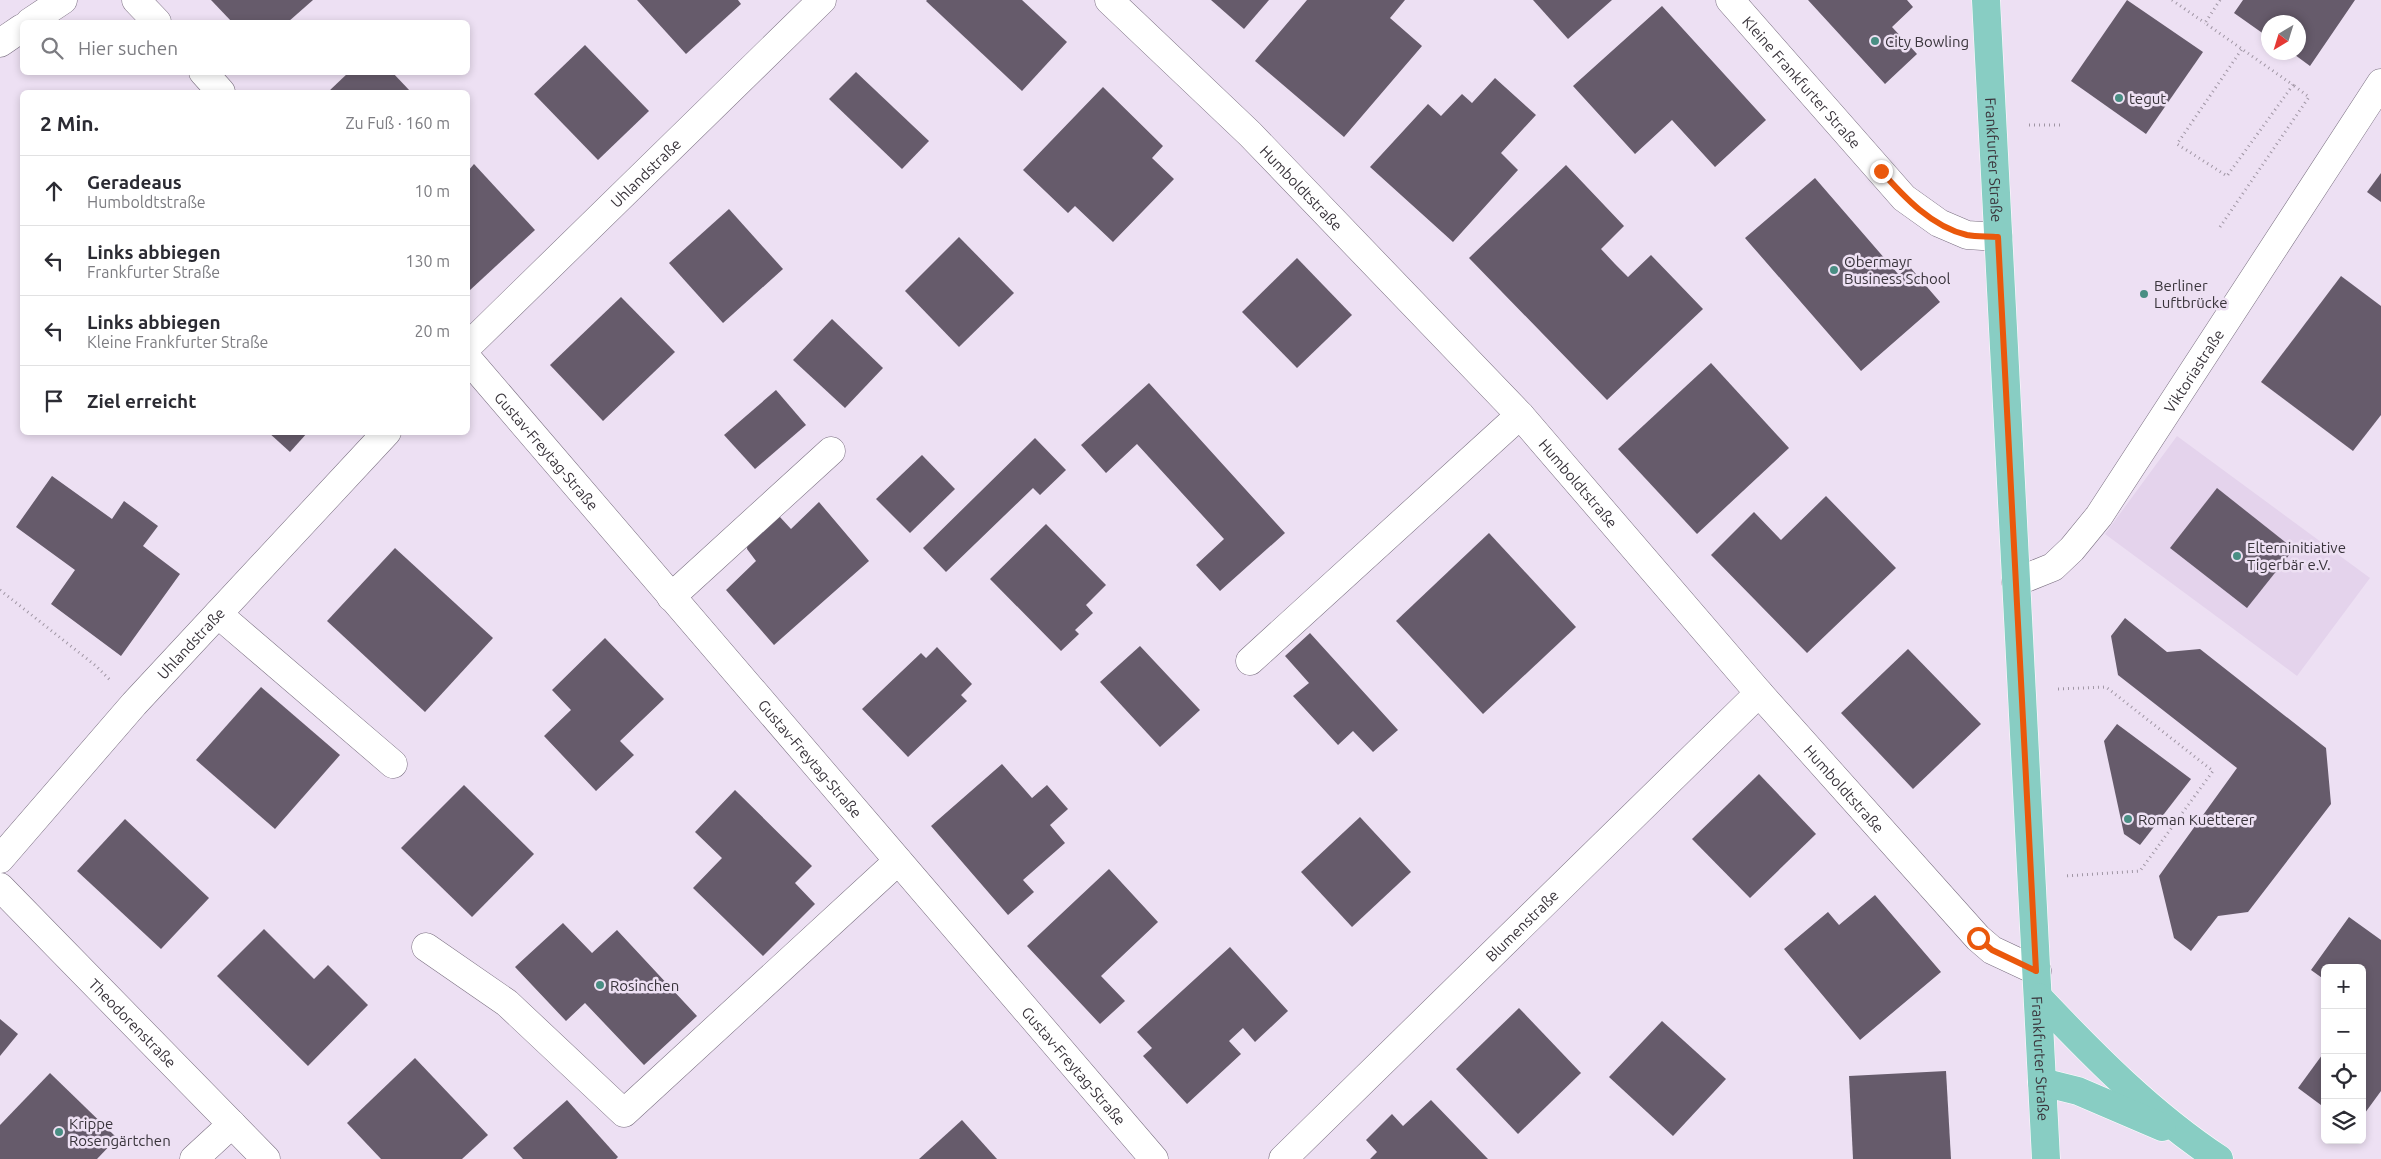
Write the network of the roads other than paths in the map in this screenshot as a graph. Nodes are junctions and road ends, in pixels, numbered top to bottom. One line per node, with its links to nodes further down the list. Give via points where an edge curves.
1 (63, 0): 7 (street)
2 (136, 0): 8 (street)
3 (822, 0): 15 (street, Uhlandstraße)
4 (1110, 0): 17 (street, Humboldtstraße, via 1250,134)
5 (1730, 0): 14 (street, Kleine Frankfurter Straße, via 1904,198 1939,223 1967,235)
6 (1986, 0): 14 (main road, Frankfurter Straße)
7 (33, 20)
8 (155, 20)
9 (20, 29): 10 (street)
10 (0, 43)
11 (206, 75): 13 (street)
12 (2381, 83): 20 (street, Viktoriastraße, via 2099,516 2053,568)
13 (220, 90)
14 (1998, 237): 20 (main road, Frankfurter Straße)
15 (470, 344)
16 (470, 361): 21 (street, Gustav-Freytag-Straße)
17 (1520, 415): 23 (street); 24 (street, Humboldtstraße)
18 (384, 435): 22 (street, Uhlandstraße)
19 (831, 452): 21 (street)
20 (2016, 582): 30 (main road, Frankfurter Straße)
21 (671, 597): 27 (street, Gustav-Freytag-Straße)
22 (218, 614): 25 (street); 26 (street, Uhlandstraße, via 134,704)
23 (1250, 661)
24 (1759, 693): 30 (street, Humboldtstraße, via 1978,938); 37 (street, Blumenstraße)
25 (392, 764)
26 (0, 859)
27 (898, 861): 29 (street, via 624,1113 507,1003); 36 (street, Gustav-Freytag-Straße)
28 (0, 888): 32 (street, Theodorenstraße)
29 (426, 947)
30 (2037, 984): 31 (main road, Frankfurter Straße); 33 (main road, via 2088,1051)
31 (2042, 1082): 33 (main road, via 2078,1091); 38 (main road, Frankfurter Straße)
32 (232, 1124): 34 (street); 35 (street, Theodorenstraße)
33 (2185, 1136): 39 (main road)
34 (194, 1159)
35 (266, 1159)
36 (1154, 1159)
37 (1283, 1159)
38 (2046, 1159)
39 (2219, 1159)

